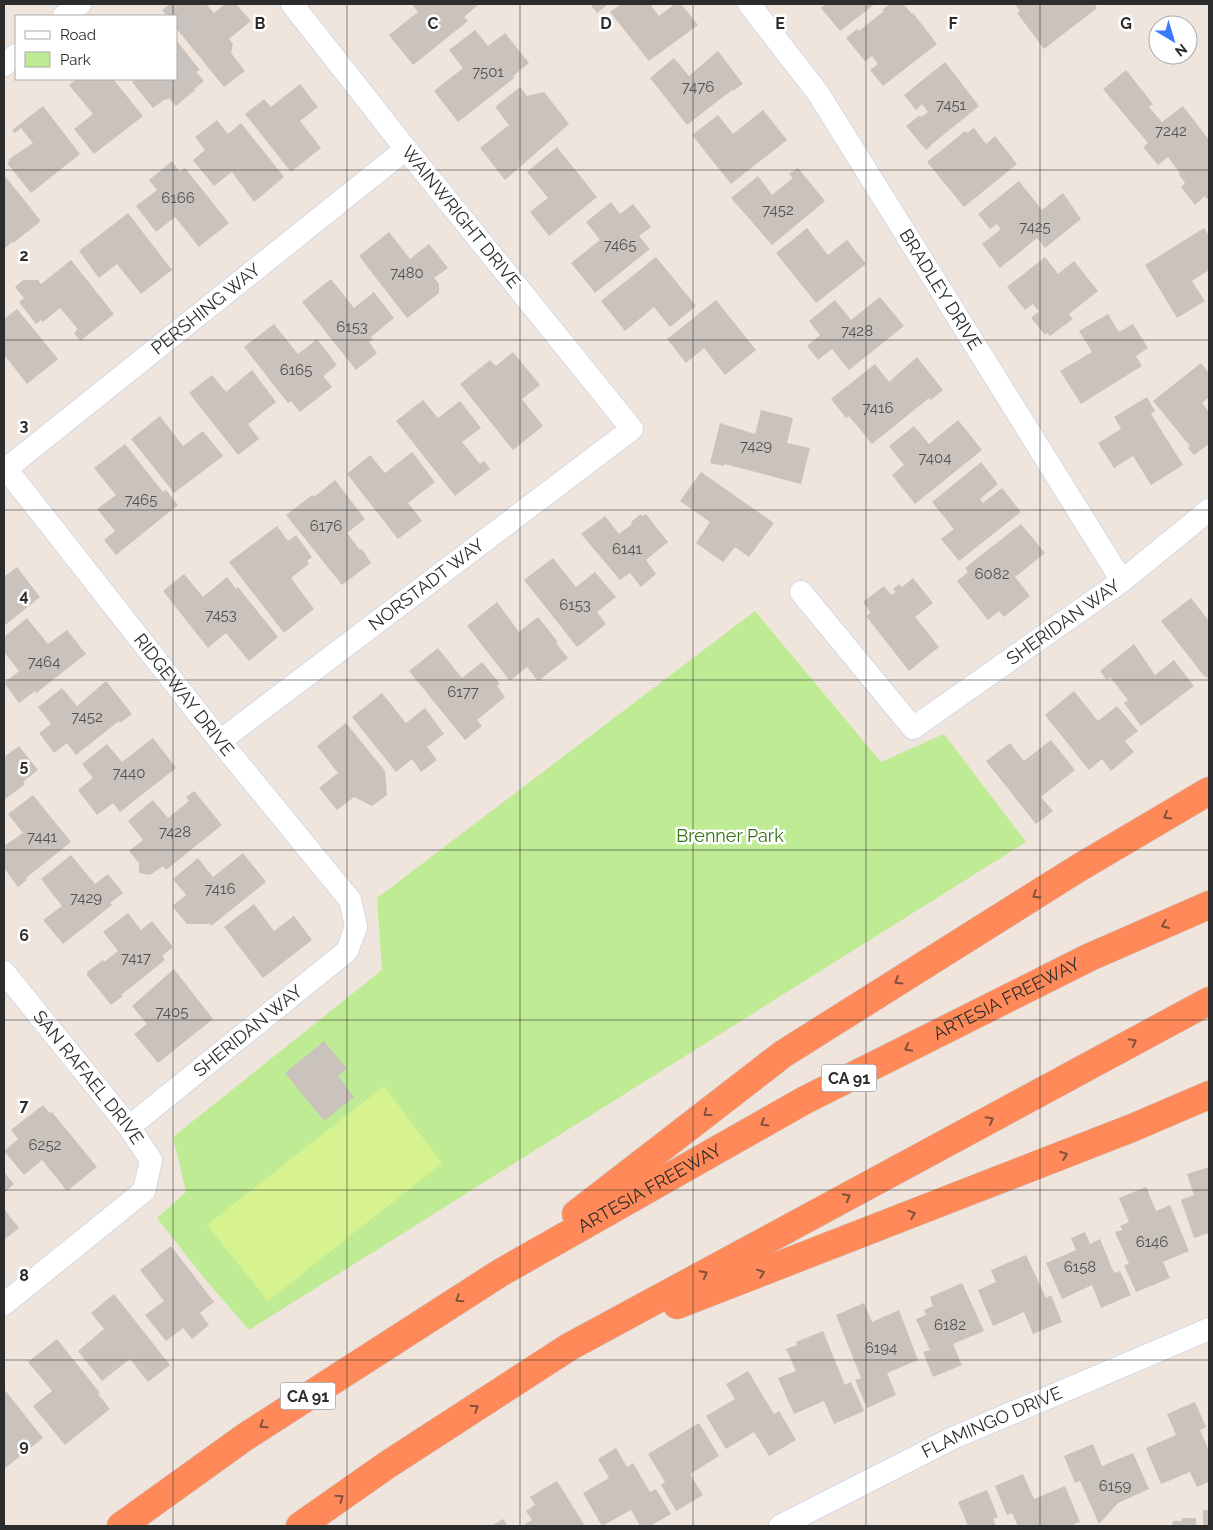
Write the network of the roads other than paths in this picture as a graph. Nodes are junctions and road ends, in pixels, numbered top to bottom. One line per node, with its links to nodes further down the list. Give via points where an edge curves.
1 (80, 4): 4 (street)
2 (292, 4): 7 (street, WAINWRIGHT DRIVE)
3 (749, 4): 11 (street, BRADLEY DRIVE, via 818,93)
4 (65, 15)
5 (15, 56): 6 (street)
6 (4, 65)
7 (406, 149): 8 (street, WAINWRIGHT DRIVE); 9 (street, PERSHING WAY)
8 (632, 429): 13 (street, NORSTADT WAY)
9 (5, 468): 13 (street, RIDGEWAY DRIVE)
10 (1209, 510): 11 (street, SHERIDAN WAY)
11 (1122, 581): 12 (street, SHERIDAN WAY, via 913,728)
12 (801, 592)
13 (220, 741): 16 (street, RIDGEWAY DRIVE, via 350,900)
14 (1209, 791): 21 (highway, one-way to 21, via 1077,869 783,1054)
15 (1209, 905): 21 (highway, ARTESIA FREEWAY / CA 91, one-way to 21, via 1090,957 805,1100)
16 (356, 927): 20 (street, SHERIDAN WAY, via 347,951)
17 (4, 972): 20 (street, SAN RAFAEL DRIVE)
18 (1209, 1001): 24 (highway, one-way to 18)
19 (1209, 1095): 24 (highway, one-way to 19)
20 (129, 1127): 22 (street, SAN RAFAEL DRIVE, via 151,1160 144,1191)
21 (500, 1273): 25 (highway, ARTESIA FREEWAY / CA 91, one-way to 25, via 245,1436)
22 (4, 1304)
23 (1209, 1328): 27 (street, FLAMINGO DRIVE, via 953,1438)
24 (569, 1347): 26 (highway, one-way to 24, via 387,1465)
25 (120, 1526)
26 (300, 1526)
27 (780, 1526)

